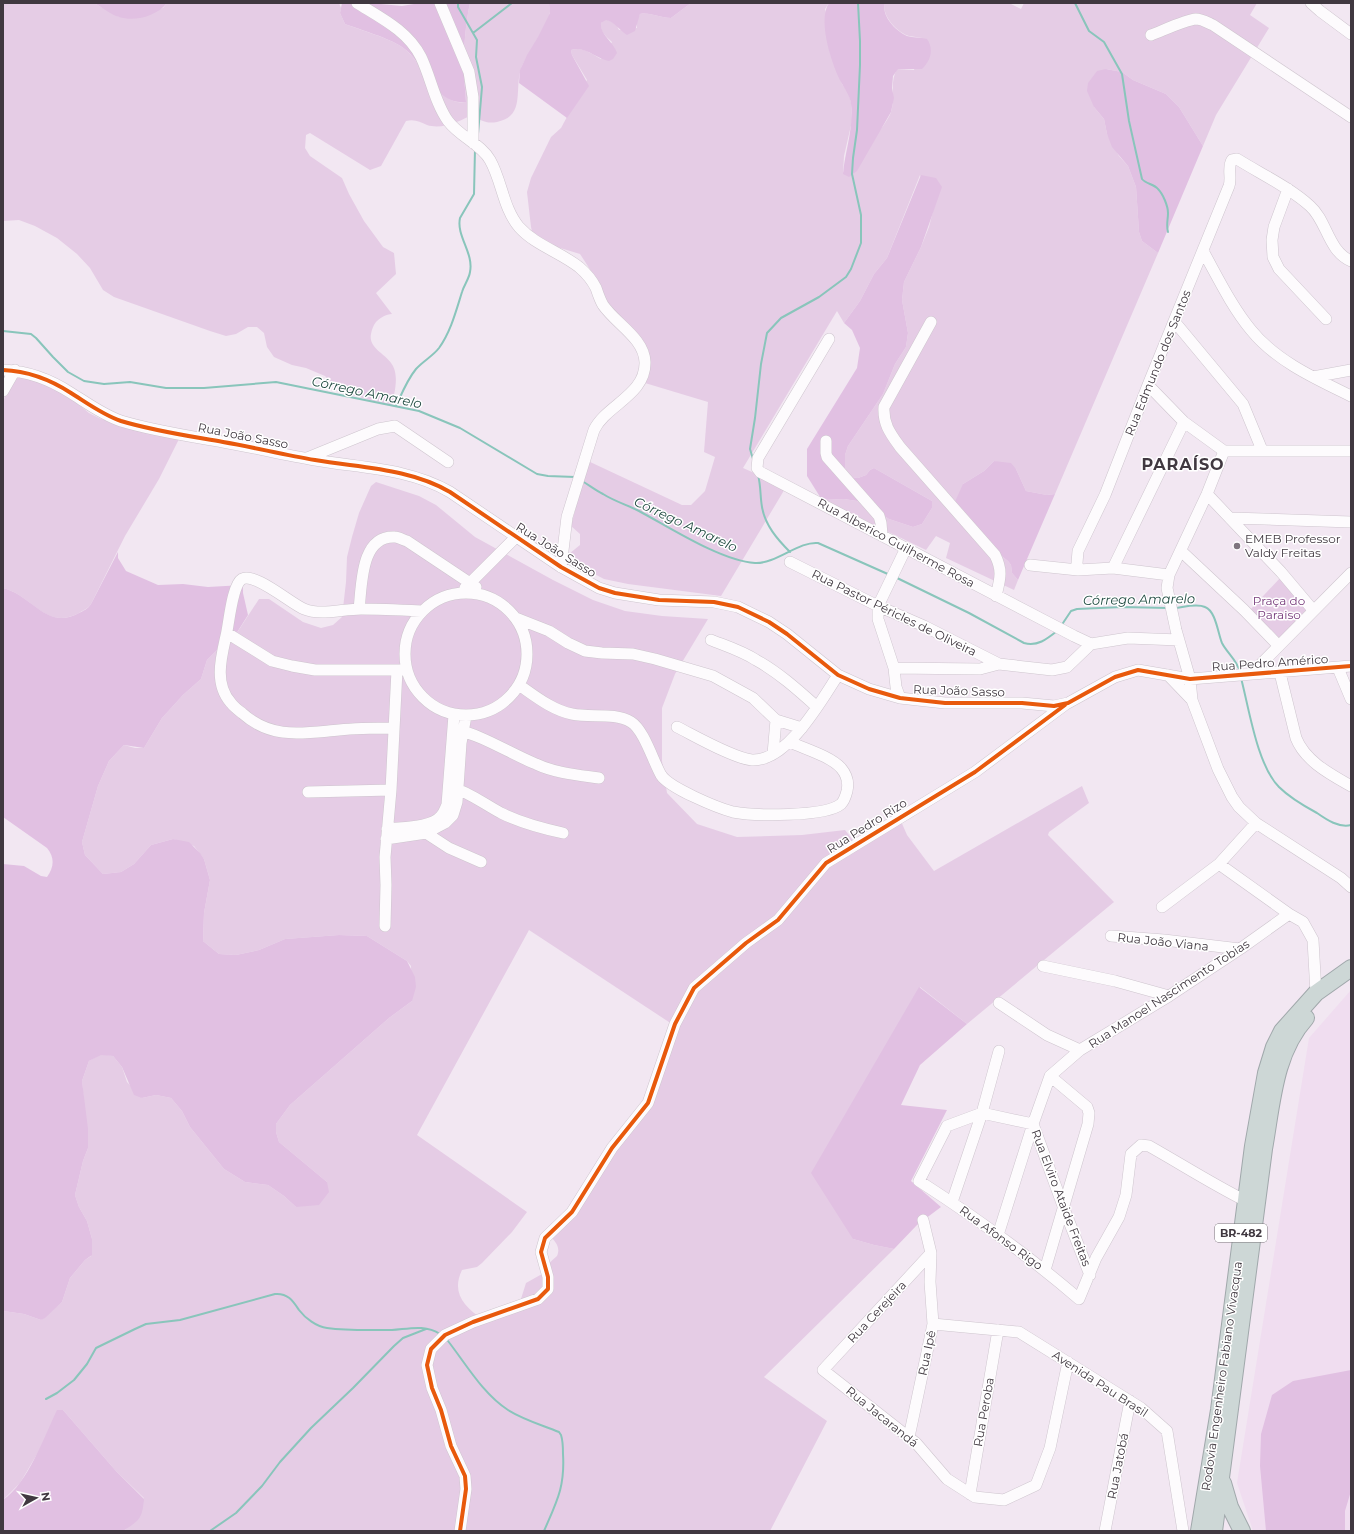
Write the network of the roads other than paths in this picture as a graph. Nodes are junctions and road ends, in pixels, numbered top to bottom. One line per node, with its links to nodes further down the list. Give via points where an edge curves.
1 (357, 3): 7 (street, via 405,35 414,45 448,121)
2 (440, 3): 7 (street, via 471,83)
3 (1311, 3): 4 (street)
4 (1351, 34)
5 (1151, 35): 6 (street, via 1195,19 1213,25)
6 (1351, 117)
7 (473, 143): 38 (street, via 488,156 495,169 507,207 520,227 544,246 578,266 588,276 602,303 644,354 645,363 639,384 629,396 598,422 567,517)
8 (1288, 190): 9 (street, Rua Edmundo dos Santos, via 1237,160 1232,160 1229,186); 10 (street, via 1314,210 1336,250); 11 (street, via 1274,227 1273,257 1279,269)
9 (1203, 251): 12 (street, Rua Edmundo dos Santos); 18 (street, via 1233,304 1252,331 1271,350)
10 (1351, 261)
11 (1326, 319)
12 (1174, 321): 19 (street, Rua Edmundo dos Santos); 24 (street, via 1243,404)
13 (930, 322): 44 (street, via 884,406 883,416 900,447 995,555 1000,565 1001,576)
14 (829, 339): 32 (street, Rua Alberico Guilherme Rosa, via 758,458 757,468 760,472)
15 (3, 370): 16 (street, Rua João Sasso)
16 (15, 370): 20 (street); 27 (street, Rua João Sasso, via 55,384 121,421)
17 (1351, 370): 18 (street)
18 (1313, 377): 21 (street)
19 (1148, 385): 22 (street); 40 (street, Rua Edmundo dos Santos, via 1106,495 1078,551)
20 (3, 391)
21 (1351, 396)
22 (1184, 422): 25 (street); 39 (street)
23 (826, 441): 32 (street, via 827,457 879,516)
24 (1262, 450): 25 (street); 26 (street)
25 (1224, 451): 29 (street)
26 (1351, 451)
27 (307, 458): 28 (street, via 378,429 395,426); 33 (street, Rua João Sasso, via 403,473 436,484)
28 (448, 462)
29 (1207, 494): 30 (street); 35 (street)
30 (1231, 518): 31 (street); 47 (street)
31 (1351, 522)
32 (882, 535): 34 (street, Rua Alberico Guilherme Rosa)
33 (518, 539): 38 (street, Rua João Sasso); 43 (street)
34 (906, 548): 44 (street, Rua Alberico Guilherme Rosa); 45 (street)
35 (1181, 551): 42 (street); 54 (street)
36 (790, 562): 45 (street, Rua Pastor Péricles de Oliveira)
37 (1030, 565): 40 (street)
38 (561, 567): 62 (street, Rua João Sasso, via 599,588 615,593 659,600 714,602 738,607 788,634)
39 (1113, 568): 40 (street); 42 (street)
40 (1078, 570)
41 (1351, 573): 47 (street)
42 (1169, 575): 52 (street, via 1167,588)
43 (470, 589): 46 (street, via 407,541 396,537 382,539 371,548 364,565); 48 (street, via 446,595); 49 (street, via 496,601)
44 (996, 596): 53 (street, Rua Alberico Guilherme Rosa)
45 (878, 606): 55 (street, Rua Pastor Péricles de Oliveira, via 924,626); 57 (street, via 880,624)
46 (359, 609): 48 (street); 50 (street, via 322,612 303,608 258,581 243,579 233,598)
47 (1313, 610): 54 (street)
48 (421, 611): 59 (street, via 409,628)
49 (516, 618): 65 (street, via 524,634 527,651 526,668); 73 (street, via 549,631 585,651 633,654 713,676 753,698)
50 (227, 632): 59 (street, via 272,661 292,666 315,670); 75 (street, via 220,662 220,678 224,690 230,702 261,727 297,734)
51 (711, 640): 70 (street, via 735,649 774,671)
52 (1179, 640): 53 (street, via 1128,638); 64 (street)
53 (1091, 644): 55 (street, via 1067,667 1052,670)
54 (1278, 645): 61 (street)
55 (998, 664): 57 (street, via 980,669)
56 (1351, 666): 58 (street, Rua Pedro Américo)
57 (894, 668): 66 (street)
58 (1338, 668): 60 (street, Rua Pedro Américo); 67 (street)
59 (401, 670): 71 (street, via 424,699 438,709); 75 (street)
60 (1280, 673): 61 (street, Rua Pedro Américo); 81 (street, via 1300,747 1331,775)
61 (1243, 674): 64 (street, Rua Pedro Américo)
62 (838, 675): 66 (street, Rua João Sasso, via 869,689); 70 (street)
63 (1168, 675): 64 (street, Rua João Sasso); 68 (street); 69 (street, Rua João Sasso, via 1138,670 1115,677)
64 (1190, 679): 68 (street)
65 (519, 684): 72 (street, via 510,697 497,707 482,714); 78 (street, via 558,710 632,722 662,776 685,792 732,812 809,813 834,808 842,803 848,786 847,776 841,768 831,760)
66 (900, 698): 69 (street, Rua João Sasso, via 966,704 1022,703 1054,706)
67 (1351, 699)
68 (1192, 700): 85 (street, via 1218,769 1232,797)
69 (1068, 703): 128 (street, Rua Pedro Rizo, via 975,772 826,863 778,920 746,943 694,988 675,1024 648,1103 612,1148 572,1212 545,1238 541,1252 548,1277 548,1289 538,1299 473,1322 445,1335 431,1349 427,1365 432,1388 451,1446 465,1476 466,1489)
70 (817, 707): 76 (street)
71 (454, 715): 72 (street); 77 (street)
72 (466, 716): 77 (street)
73 (776, 720): 76 (street); 79 (street)
74 (677, 727): 79 (street, via 743,758 763,760)
75 (394, 728): 83 (street)
76 (802, 728): 78 (street)
77 (457, 730): 80 (street, via 538,765); 82 (street)
78 (790, 742): 79 (street)
79 (773, 754)
80 (599, 778)
81 (1351, 786)
82 (453, 788): 86 (street, via 457,802 452,815 446,823); 87 (street, via 524,824); 88 (street, via 441,816 434,821)
83 (391, 790): 84 (street); 88 (street)
84 (308, 792)
85 (1256, 823): 90 (street); 91 (street)
86 (426, 833): 88 (street); 89 (street, via 449,848)
87 (563, 833)
88 (386, 834): 94 (street)
89 (481, 862)
90 (1220, 864): 92 (street); 93 (street)
91 (1351, 887)
92 (1162, 907)
93 (1289, 914): 96 (street, Rua Manoel Nascimento Tobias); 100 (street, via 1303,922 1313,940)
94 (385, 926)
95 (1111, 936): 96 (street, Rua João Viana)
96 (1240, 949): 101 (street, Rua Manoel Nascimento Tobias)
97 (1043, 966): 101 (street, via 1115,981)
98 (1351, 968): 100 (highway, Rodovia Engenheiro Fabiano Vivacqua / BR-482)
99 (1351, 980): 108 (highway, Rodovia Engenheiro Fabiano Vivacqua / BR-482, via 1317,1006 1294,1033 1278,1074)
100 (1316, 993): 108 (highway, Rodovia Engenheiro Fabiano Vivacqua / BR-482, via 1282,1031 1274,1047 1266,1073)
101 (1169, 996): 103 (street, Rua Manoel Nascimento Tobias)
102 (999, 1003): 103 (street, via 1047,1035)
103 (1080, 1050): 105 (street, Rua Manoel Nascimento Tobias)
104 (999, 1051): 106 (street)
105 (1050, 1076): 107 (street); 111 (street, via 1087,1107 1089,1113 1088,1124)
106 (982, 1113): 107 (street, Rua Elviro Ataide Freitas); 110 (street); 110 (street, Rua Afonso Rigo, via 947,1126 919,1181)
107 (1032, 1124): 111 (street, Rua Elviro Ataide Freitas); 113 (street)
108 (1258, 1148): 109 (highway, Rodovia Engenheiro Fabiano Vivacqua / BR-482); 117 (highway, Rodovia Engenheiro Fabiano Vivacqua / BR-482)
109 (1246, 1201): 116 (street, via 1149,1146 1141,1145 1131,1154 1126,1195 1119,1217 1096,1258); 117 (highway, Rodovia Engenheiro Fabiano Vivacqua / BR-482)
110 (952, 1202): 113 (street, Rua Afonso Rigo)
111 (1062, 1206): 115 (street); 116 (street, Rua Elviro Ataide Freitas)
112 (923, 1220): 114 (street, Rua Ipê)
113 (998, 1235): 115 (street, Rua Afonso Rigo)
114 (931, 1253): 118 (street, Rua Ipê); 121 (street, Rua Cerejeira)
115 (1045, 1270): 116 (street, Rua Afonso Rigo, via 1079,1300)
116 (1090, 1275)
117 (1241, 1280): 123 (highway, Rodovia Engenheiro Fabiano Vivacqua / BR-482); 124 (highway, Rodovia Engenheiro Fabiano Vivacqua / BR-482)
118 (933, 1324): 119 (street, Avenida Pau Brasil); 125 (street, Rua Ipê)
119 (998, 1330): 120 (street, Avenida Pau Brasil, via 1019,1332); 127 (street, Rua Peroba)
120 (1068, 1362): 122 (street, Avenida Pau Brasil); 127 (street, Rua Jacarandá, via 1050,1448 1036,1485 1004,1500 975,1497)
121 (823, 1370): 125 (street, Rua Jacarandá)
122 (1130, 1401): 129 (street, Rua Jatobá); 130 (street, Avenida Pau Brasil, via 1142,1408 1167,1431)
123 (1219, 1410): 124 (highway); 131 (highway, Rodovia Engenheiro Fabiano Vivacqua / BR-482)
124 (1227, 1430): 126 (highway, Rodovia Engenheiro Fabiano Vivacqua / BR-482)
125 (909, 1437): 127 (street, Rua Jacarandá, via 948,1479)
126 (1222, 1478): 132 (highway, Rodovia Engenheiro Fabiano Vivacqua / BR-482); 133 (highway, via 1230,1507)
127 (970, 1494)
128 (460, 1531)
129 (1105, 1531)
130 (1183, 1531)
131 (1199, 1531)
132 (1214, 1531)
133 (1242, 1531)

